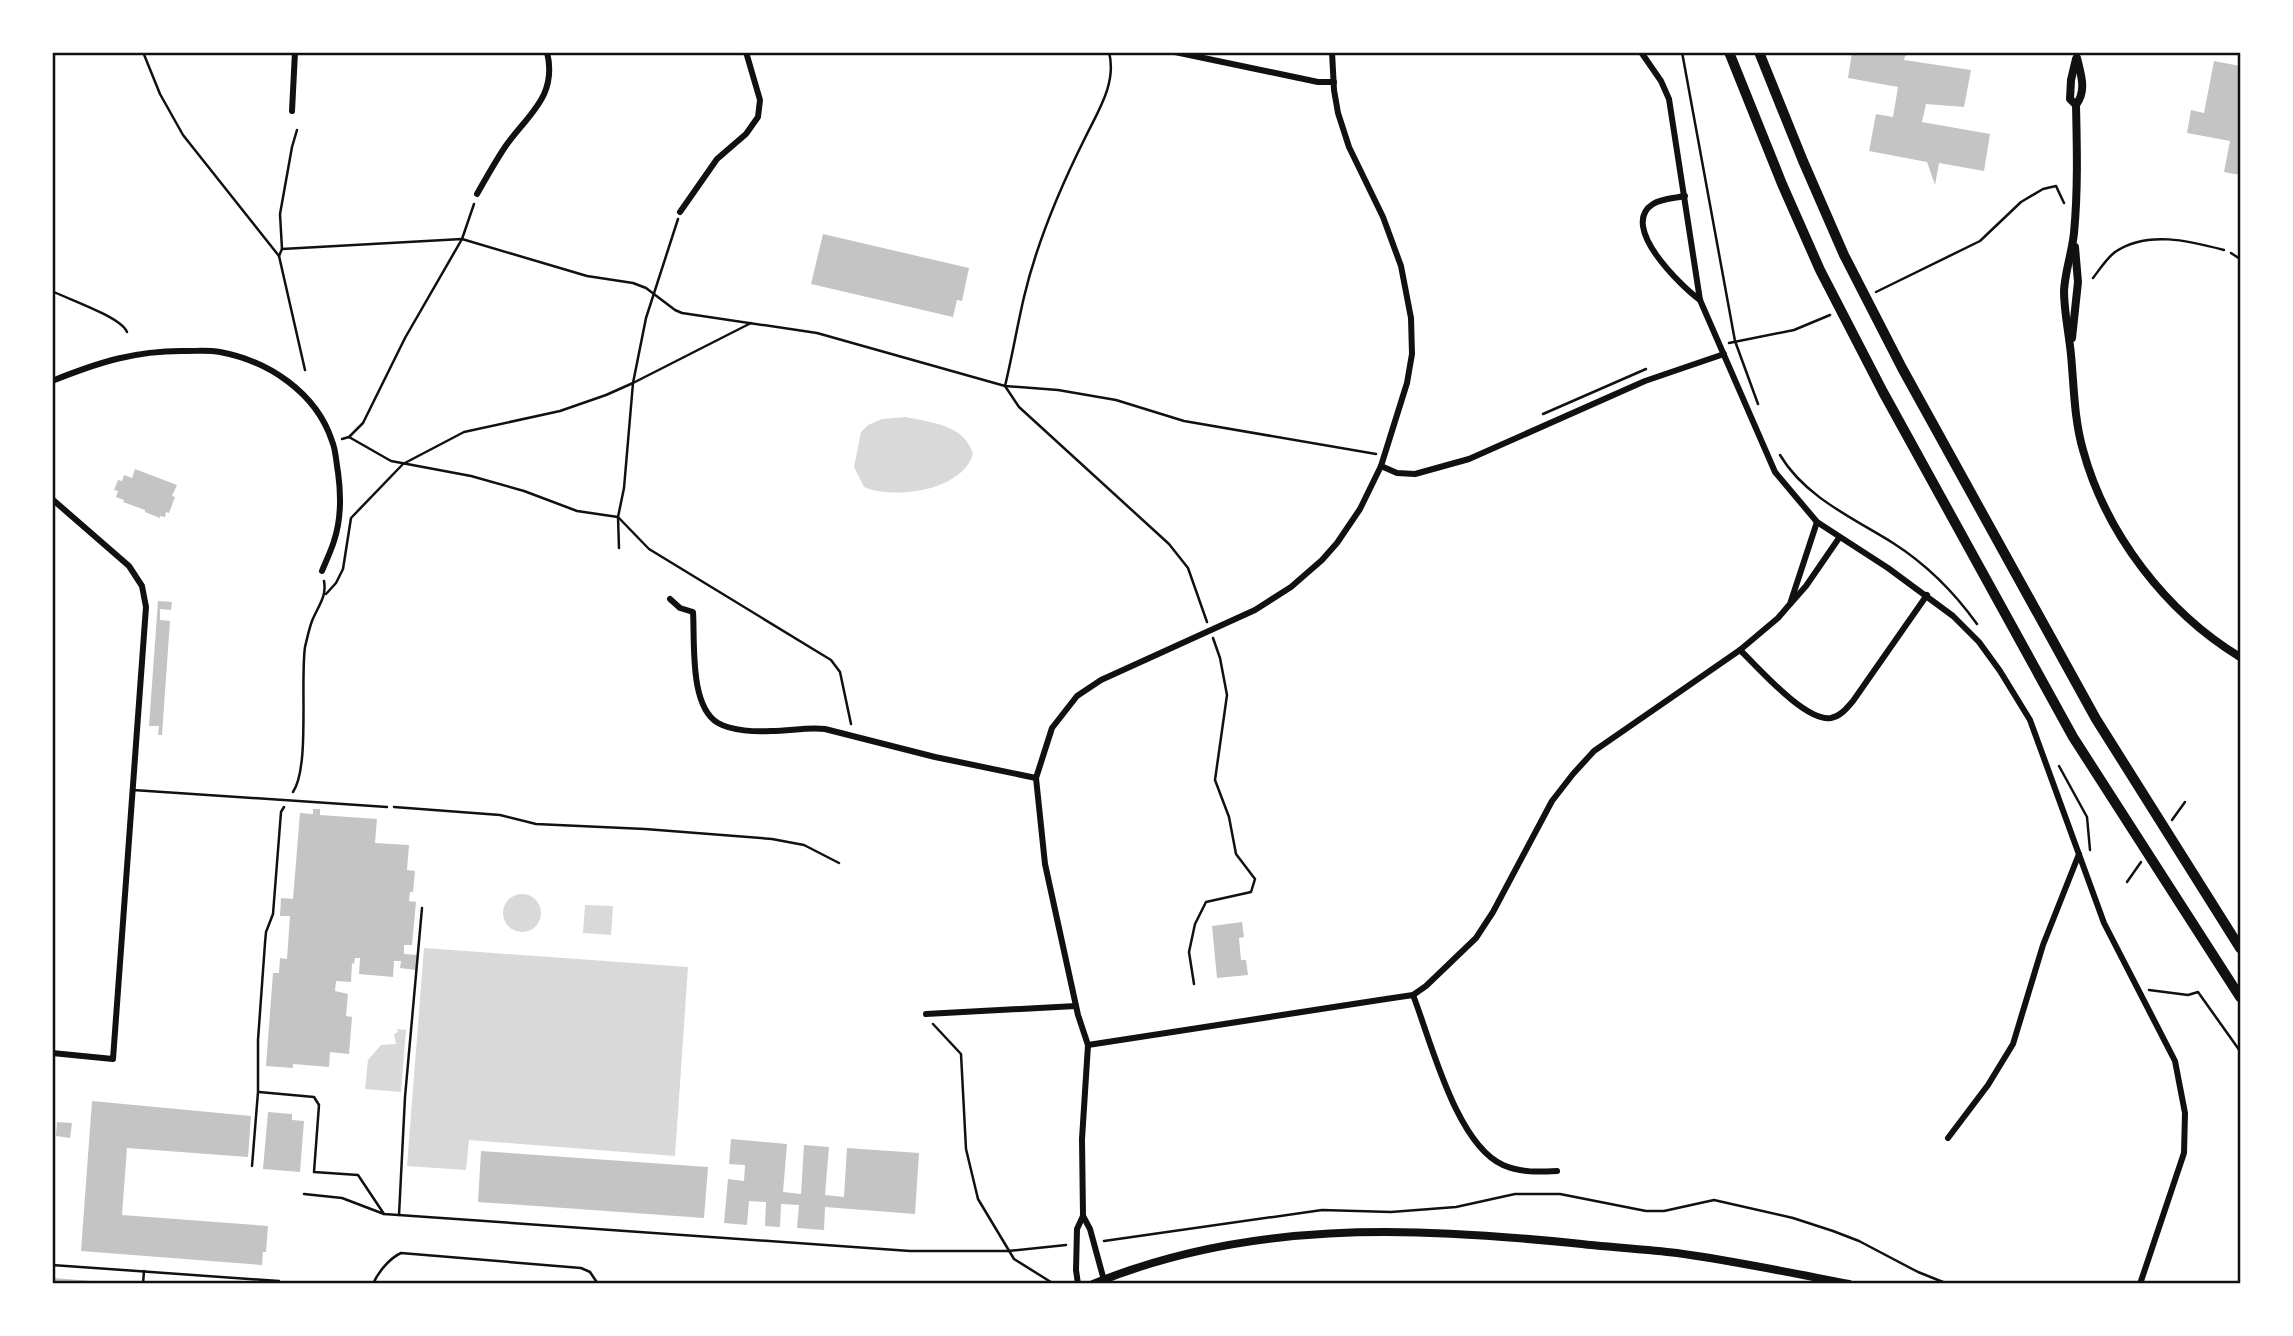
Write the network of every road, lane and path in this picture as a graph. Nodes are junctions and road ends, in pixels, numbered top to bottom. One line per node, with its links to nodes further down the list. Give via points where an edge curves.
1 (143, 52): 24 (path, via 183,135)
2 (295, 52): 14 (street)
3 (547, 52): 16 (street, via 550,71 541,103 505,147)
4 (746, 52): 19 (street, via 760,100 758,117 717,159)
5 (1109, 52): 40 (path, via 1112,72 1108,86 1054,204 1025,295)
6 (1175, 52): 13 (street)
7 (1332, 52): 13 (street)
8 (1641, 52): 17 (street, via 1669,99)
9 (1682, 52): 33 (path)
10 (1729, 52): 76 (highway, via 1831,290 1982,575 2073,737)
11 (1759, 52): 72 (highway, via 1856,279 2089,707)
12 (2077, 55): 20 (main road, via 2070,86 2070,99 2076,106)
13 (1334, 82): 45 (street, via 1349,147 1401,266 1411,318 1407,383)
14 (292, 110)
15 (297, 131): 22 (path, via 280,214)
16 (477, 194): 21 (path)
17 (1685, 196): 29 (street); 29 (street, via 1654,204 1646,213 1644,227 1652,249 1668,271)
18 (2064, 203): 27 (path, via 2056,186 2043,189 2021,202 1980,241)
19 (680, 212): 28 (path)
20 (2074, 237): 35 (main road, via 2078,282); 35 (main road, via 2064,293)
21 (462, 239): 22 (path); 28 (path, via 587,276 633,283); 42 (path, via 363,423)
22 (282, 249): 24 (path)
23 (2224, 250): 25 (lane, via 2173,239 2149,240 2115,253)
24 (279, 256): 37 (path)
25 (2093, 278)
26 (52, 291): 32 (path, via 116,319)
27 (1875, 292)
28 (654, 294): 31 (path, via 682,313); 39 (path)
29 (1700, 300): 34 (street)
30 (1830, 315): 33 (path, via 1794,330)
31 (753, 322): 39 (path); 40 (path, via 817,333)
32 (127, 332)
33 (1735, 341): 34 (path); 41 (path)
34 (1720, 346): 36 (street)
35 (2071, 353): 61 (main road, via 2082,448 2119,533 2167,597 2211,638)
36 (1724, 354): 47 (street, via 1645,381 1469,459 1415,474); 50 (street, via 1775,472)
37 (305, 370)
38 (52, 381): 43 (street, via 102,361 140,353 218,351 249,359 290,382 317,412)
39 (634, 383): 46 (path, via 560,411 464,432); 49 (path)
40 (1005, 386): 45 (path, via 1116,400 1184,421); 59 (path, via 1018,407 1169,544 1188,568)
41 (1762, 415)
42 (349, 437): 43 (path); 46 (path)
43 (333, 442): 53 (street, via 340,485 339,522)
44 (1776, 448): 58 (path, via 1802,483 1823,500 1939,578)
45 (1385, 456): 47 (street)
46 (403, 464): 49 (path, via 471,476 577,511); 54 (path, via 351,518 343,569)
47 (1381, 466): 59 (street, via 1350,526 1322,560 1271,601)
48 (52, 499): 65 (street, via 129,566 142,586 146,626)
49 (618, 517): 52 (path); 62 (path, via 649,548 831,660 841,676)
50 (1816, 522): 51 (street); 57 (street)
51 (1839, 538): 55 (street); 57 (street)
52 (619, 548)
53 (321, 571): 54 (path)
54 (326, 594): 66 (path, via 305,647 298,784)
55 (1927, 595): 60 (street, via 1853,701 1831,718 1806,710); 68 (street, via 1979,642 2030,720)
56 (670, 599): 62 (street, via 693,612 699,692 715,721 745,729 809,727)
57 (1790, 604): 60 (street)
58 (1978, 625)
59 (1210, 630): 64 (street, via 1101,680 1077,696 1052,728); 73 (path, via 1227,695 1215,780 1236,854 1255,879 1251,892 1206,902 1189,952)
60 (1740, 650): 75 (street, via 1594,751 1543,817 1493,912 1468,947)
61 (2241, 657)
62 (850, 734): 64 (street)
63 (2054, 756): 69 (path, via 2087,817)
64 (1036, 778): 77 (street, via 1045,864)
65 (133, 790): 66 (lane); 81 (street, via 113,1059)
66 (287, 800): 67 (lane); 82 (path, via 281,812 273,914 266,932)
67 (387, 807): 70 (path, via 500,815 536,824 772,839 804,845)
68 (2079, 854): 83 (street, via 2043,946 2013,1044); 107 (street, via 2104,923 2175,1061 2182,1092 2186,1121 2183,1153)
69 (2090, 854)
70 (839, 863)
71 (422, 908): 88 (path)
72 (2241, 948)
73 (1194, 984)
74 (2146, 989): 80 (path, via 2188,995 2198,992)
75 (1413, 995): 79 (street); 85 (street, via 1455,1109 1479,1147 1514,1169)
76 (2241, 997)
77 (1076, 1006): 78 (street); 79 (street)
78 (926, 1014): 92 (path, via 961,1054 968,1163 978,1199)
79 (1088, 1045): 89 (street)
80 (2241, 1051)
81 (52, 1053)
82 (258, 1092): 84 (path); 87 (path, via 314,1097 319,1105 314,1172 358,1175)
83 (1948, 1138)
84 (252, 1166)
85 (1557, 1171)
86 (304, 1195): 87 (path, via 342,1198)
87 (384, 1214): 88 (path)
88 (399, 1215): 92 (path, via 910,1251)
89 (1083, 1216): 90 (street); 91 (street)
90 (1093, 1242): 96 (street); 106 (path, via 1322,1210 1391,1212 1456,1207 1515,1194 1560,1194 1646,1211 1714,1200 1833,1231)
91 (1077, 1244): 92 (path); 101 (street)
92 (1008, 1251): 100 (path)
93 (52, 1265): 94 (path)
94 (144, 1270): 95 (path); 97 (path)
95 (279, 1281)
96 (1104, 1281): 102 (main road); 105 (main road, via 1181,1254 1237,1243 1334,1232 1412,1231 1491,1234 1676,1253)
97 (143, 1283)
98 (373, 1283): 99 (lane, via 401,1253 581,1268)
99 (598, 1283)
100 (1054, 1283)
101 (1078, 1283)
102 (1093, 1283)
103 (1439, 1283): 104 (street)
104 (1517, 1283)
105 (1849, 1283)
106 (1948, 1283)
107 (2140, 1283)

